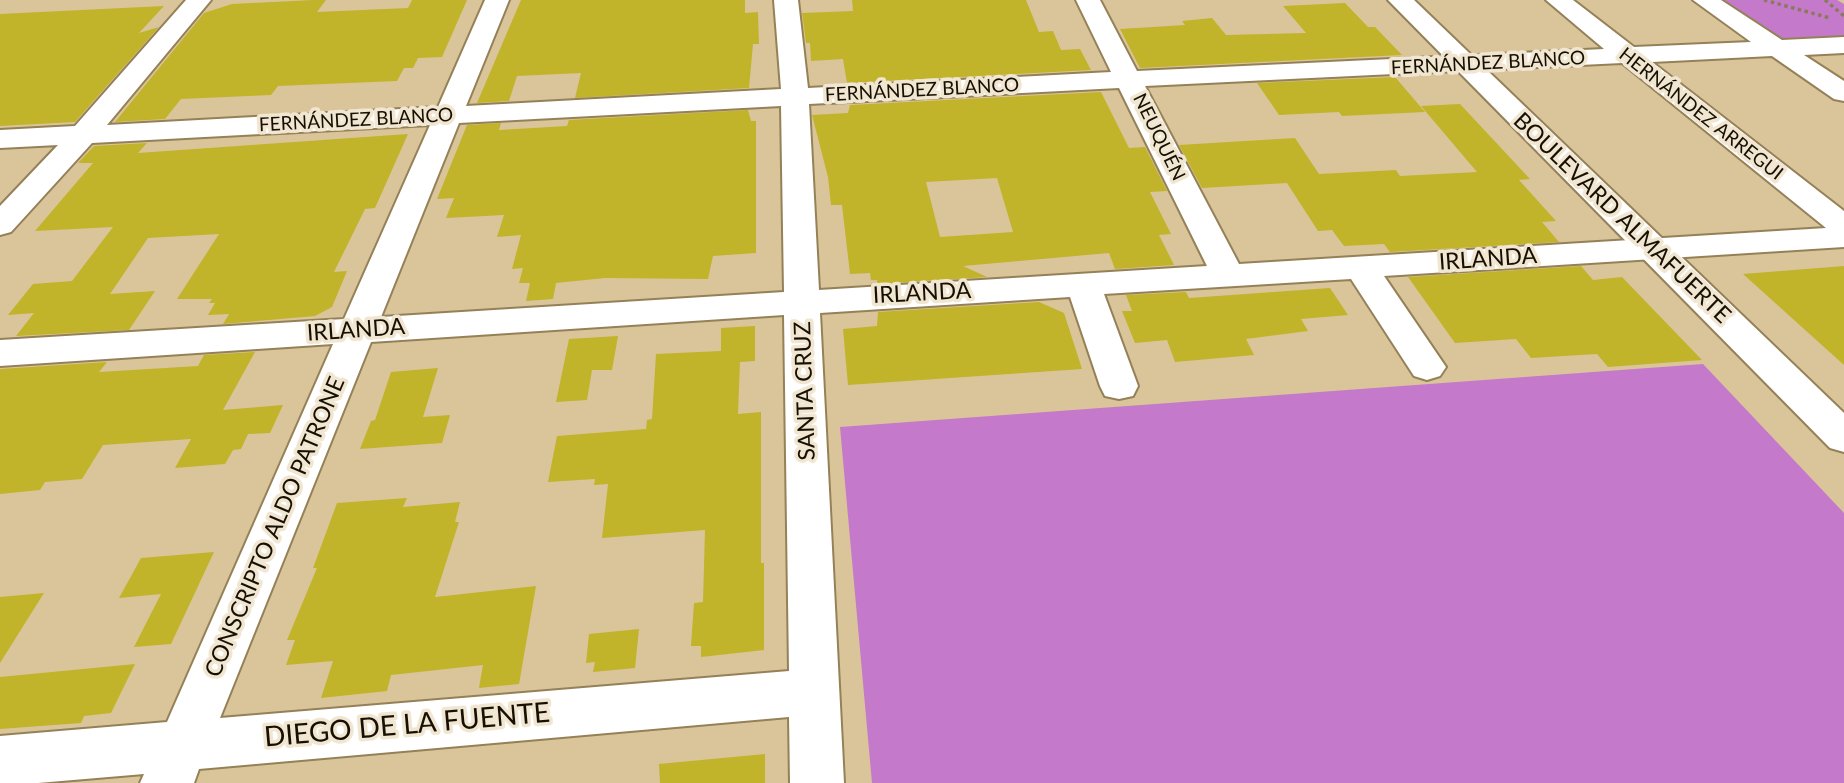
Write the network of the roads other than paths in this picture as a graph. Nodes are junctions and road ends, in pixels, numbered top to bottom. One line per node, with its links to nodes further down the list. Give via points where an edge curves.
1 (199, 0): 16 (street)
2 (497, 0): 15 (street, CONSCRIPTO ALDO PATRONE)
3 (786, 0): 14 (street, SANTA CRUZ)
4 (1088, 0): 12 (street, NEUQUÉN)
5 (1400, 0): 11 (street, BOULEVARD ALMAFUERTE)
6 (1558, 0): 10 (street, HERNÁNDEZ ARREGUI)
7 (1704, 0): 9 (street)
8 (1841, 33): 9 (street, FERNÁNDEZ BLANCO)
9 (1777, 49): 10 (street, FERNÁNDEZ BLANCO); 13 (street)
10 (1629, 57): 11 (street, FERNÁNDEZ BLANCO); 19 (street, HERNÁNDEZ ARREGUI)
11 (1464, 64): 12 (street, FERNÁNDEZ BLANCO); 21 (street, BOULEVARD ALMAFUERTE)
12 (1130, 79): 14 (street, FERNÁNDEZ BLANCO); 23 (street, NEUQUÉN)
13 (1844, 93)
14 (795, 97): 15 (street, FERNÁNDEZ BLANCO); 25 (street, SANTA CRUZ)
15 (450, 115): 16 (street, FERNÁNDEZ BLANCO); 26 (street, CONSCRIPTO ALDO PATRONE)
16 (83, 135): 17 (street, FERNÁNDEZ BLANCO); 18 (street)
17 (0, 139)
18 (0, 225)
19 (1844, 227)
20 (1844, 237): 21 (street, IRLANDA)
21 (1651, 248): 22 (street, IRLANDA); 30 (street, BOULEVARD ALMAFUERTE)
22 (1361, 267): 23 (street, IRLANDA); 28 (street)
23 (1228, 275): 24 (street, IRLANDA)
24 (1083, 284): 25 (street, IRLANDA); 29 (street)
25 (803, 301): 26 (street, IRLANDA); 31 (street, SANTA CRUZ)
26 (358, 330): 27 (street, IRLANDA); 33 (street, CONSCRIPTO ALDO PATRONE)
27 (0, 353)
28 (1427, 367)
29 (1119, 386)
30 (1844, 437)
31 (815, 692): 33 (street, DIEGO DE LA FUENTE); 34 (street, SANTA CRUZ)
32 (0, 761): 33 (street, DIEGO DE LA FUENTE)
33 (175, 763)
34 (817, 783)

